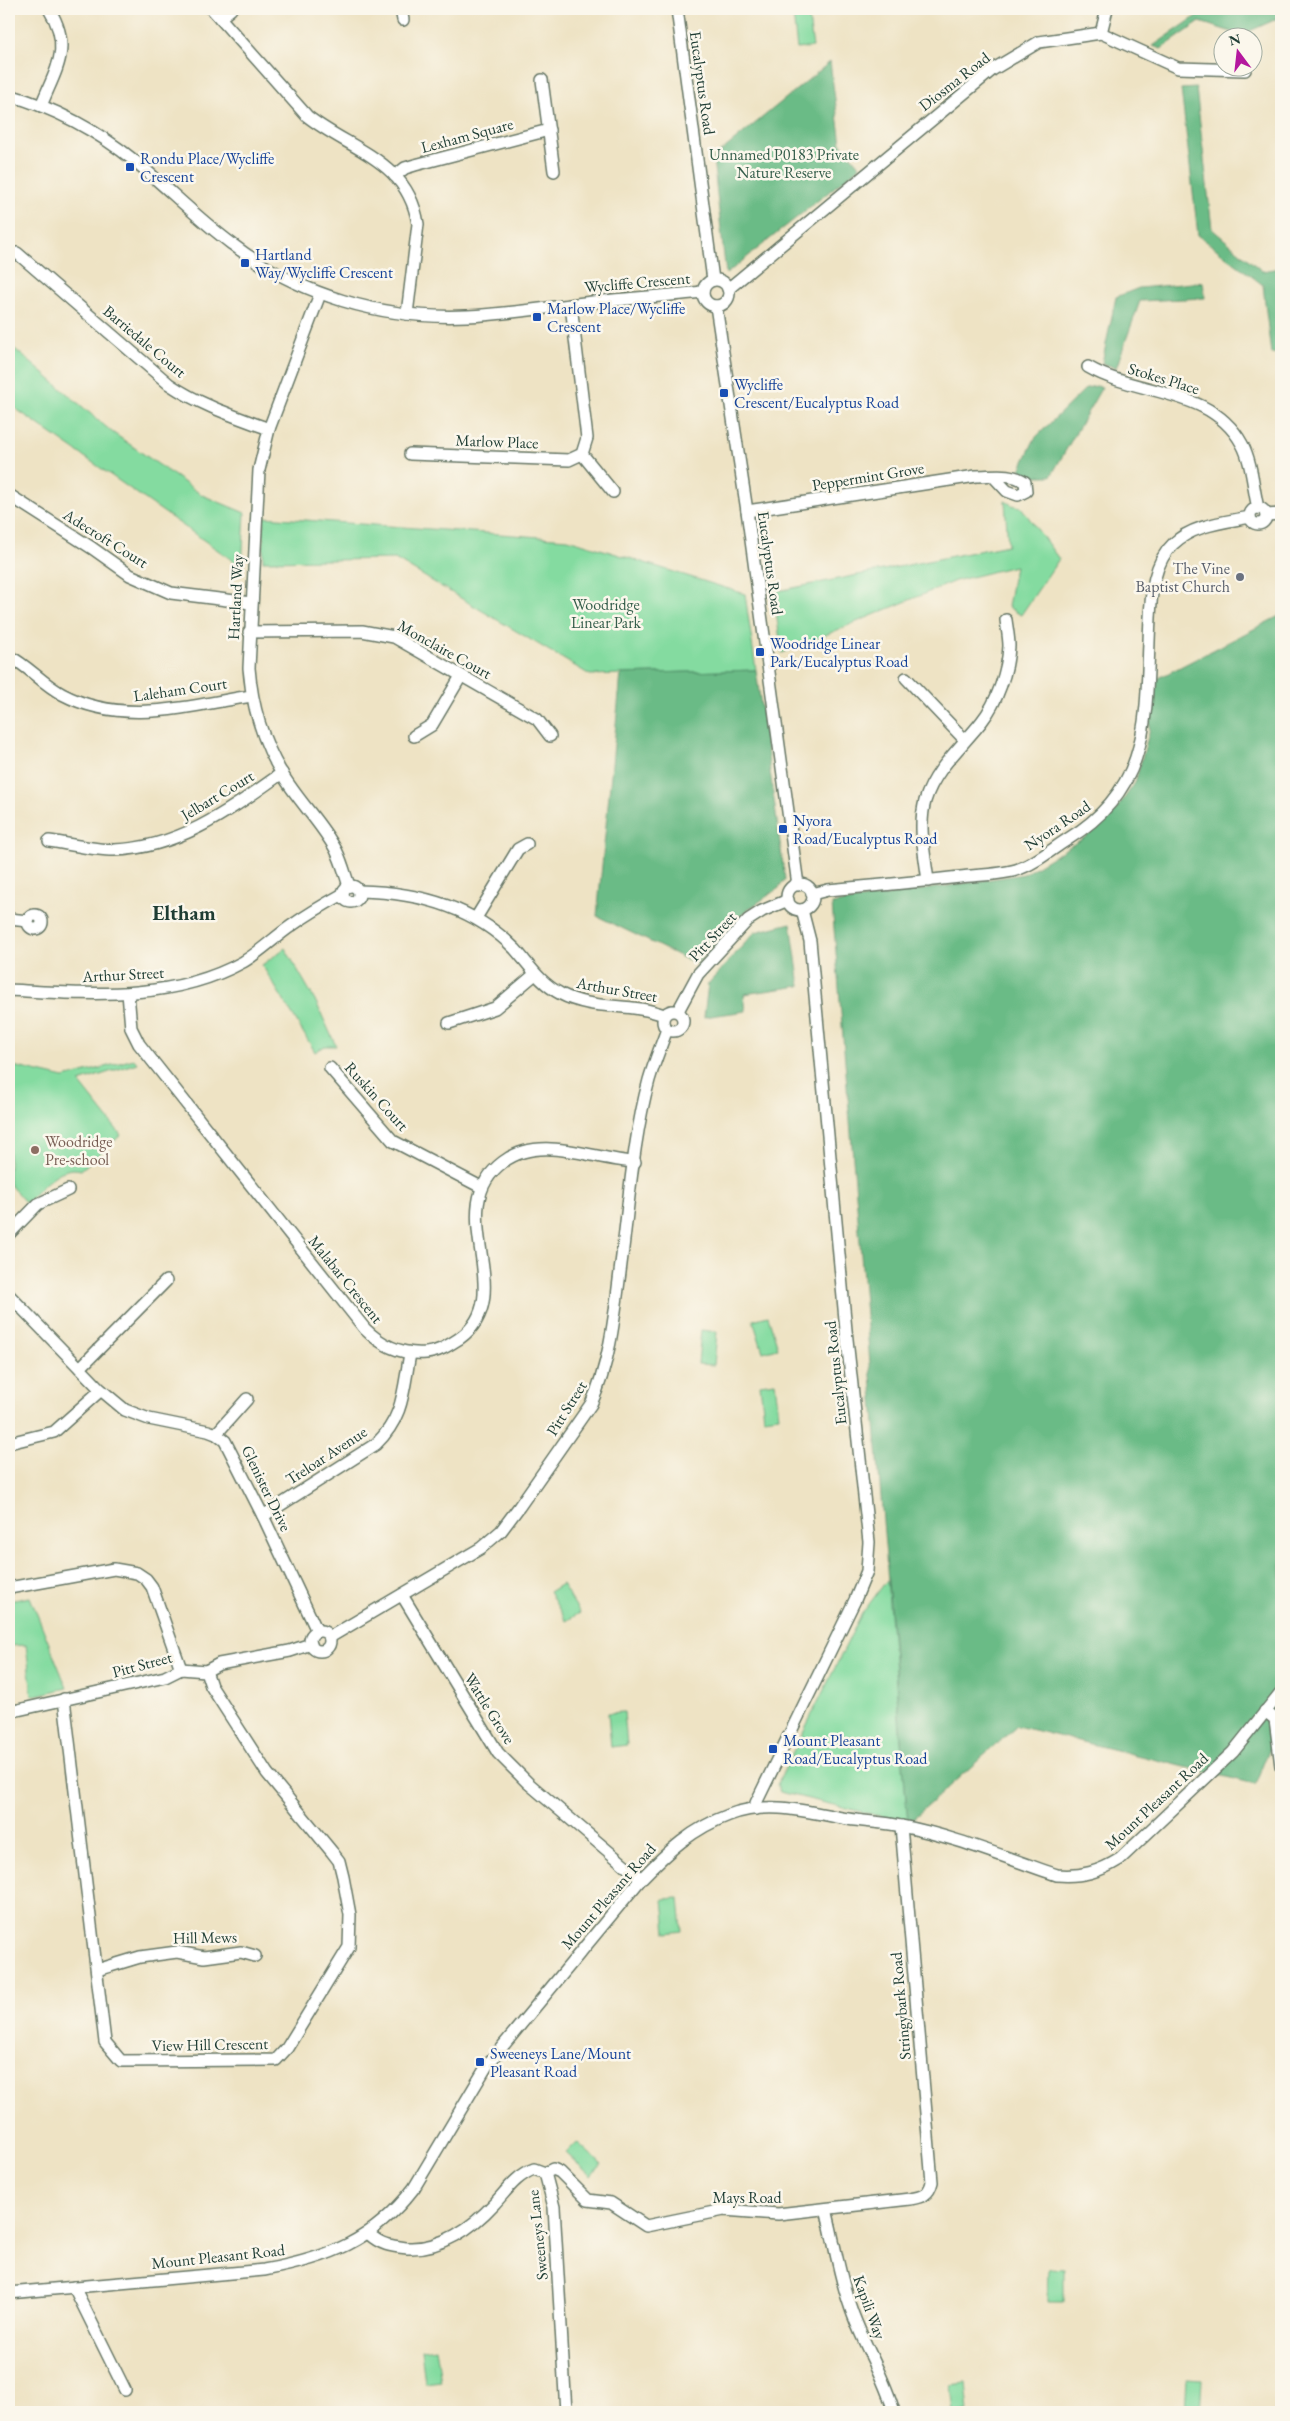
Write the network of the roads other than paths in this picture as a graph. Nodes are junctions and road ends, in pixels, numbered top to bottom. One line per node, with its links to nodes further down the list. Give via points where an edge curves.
1 (49, 9): 11 (street, via 59,25 62,55)
2 (212, 9): 6 (street)
3 (232, 9): 6 (street)
4 (677, 9): 16 (street, Eucalyptus Road)
5 (1106, 9): 7 (street)
6 (220, 18): 14 (street, via 307,116 376,158)
7 (1102, 33): 8 (street, via 1178,68); 17 (street, Diosma Road, via 1039,42 992,70)
8 (1212, 69)
9 (542, 80): 12 (street)
10 (9, 95): 11 (street, Wycliffe Crescent)
11 (41, 106): 19 (street, Wycliffe Crescent, via 76,122 115,146 254,260)
12 (549, 130): 13 (street); 14 (street, Lexham Square, via 405,168)
13 (554, 171)
14 (395, 176): 22 (street, via 411,199 418,224)
15 (17, 253): 24 (street, Barriedale Court, via 176,388 209,406)
16 (713, 280): 17 (street, via 724,283); 18 (street, via 706,284)
17 (728, 289): 21 (street, via 726,300)
18 (703, 292): 20 (street, Wycliffe Crescent); 21 (street, via 708,304)
19 (320, 294): 22 (street, Wycliffe Crescent, via 363,307); 24 (street, Hartland Way)
20 (571, 305): 22 (street, Wycliffe Crescent, via 468,316); 26 (street, via 587,438)
21 (716, 306): 30 (street, Eucalyptus Road)
22 (407, 314)
23 (1088, 367): 31 (street, Stokes Place, via 1103,376 1188,399 1215,413 1243,445)
24 (269, 429): 33 (street, Hartland Way, via 259,470)
25 (410, 454): 26 (street, Marlow Place, via 569,460)
26 (582, 454): 28 (street)
27 (993, 476): 30 (street, Peppermint Grove)
28 (613, 492)
29 (9, 496): 33 (street, Adecroft Court, via 130,575 170,593)
30 (747, 511): 47 (street, Eucalyptus Road)
31 (1258, 513): 32 (street, Nyora Road); 46 (street, Nyora Road, via 1184,535 1173,543 1159,566 1151,600 1141,736 1129,779 1107,810 1081,832 1018,870)
32 (1281, 514)
33 (251, 604): 35 (street, Hartland Way)
34 (1006, 620): 42 (street, via 1009,646 1003,677 983,720)
35 (249, 632): 37 (street, Monclaire Court, via 379,633 394,637); 39 (street, Hartland Way)
36 (9, 656): 39 (street, Laleham Court, via 62,694 103,709 127,713)
37 (461, 676): 40 (street, via 432,725); 41 (street, Monclaire Court, via 536,719)
38 (906, 678): 42 (street)
39 (251, 696): 43 (street, Hartland Way, via 263,736)
40 (414, 736)
41 (550, 736)
42 (965, 740): 46 (street, via 936,777 925,802 922,831)
43 (282, 774): 44 (street, Jelbart Court, via 224,814 194,831 161,843 114,850); 48 (street, Hartland Way, via 336,850)
44 (49, 841)
45 (527, 844): 52 (street, via 518,849)
46 (928, 881): 49 (street, Nyora Road)
47 (798, 884): 49 (street, via 807,886); 50 (street, via 790,889)
48 (351, 894): 52 (street, Arthur Street, via 388,892 429,899); 57 (street, Arthur Street, via 310,914 243,962 180,986)
49 (812, 894): 51 (street, via 811,904)
50 (788, 900): 51 (street, via 793,908); 58 (street, Pitt Street, via 748,920 698,974)
51 (802, 910): 88 (street, Eucalyptus Road, via 810,941 869,1542 867,1571 855,1600 756,1803)
52 (476, 918): 55 (street, Arthur Street, via 516,950)
53 (9, 919): 54 (street)
54 (28, 921)
55 (534, 974): 59 (street, Arthur Street, via 547,986 576,1001 648,1008); 60 (street, via 495,1008)
56 (9, 990): 57 (street, Arthur Street)
57 (128, 993): 69 (street, Malabar Crescent, via 131,1028 139,1044 365,1329 377,1340)
58 (678, 1011): 59 (street, via 670,1010); 61 (street, via 683,1018 682,1026 675,1031)
59 (664, 1015): 61 (street, via 663,1023)
60 (449, 1022)
61 (667, 1030): 63 (street, Pitt Street, via 649,1079)
62 (330, 1068): 64 (street, Ruskin Court, via 393,1141)
63 (635, 1162): 64 (street, via 544,1148 529,1150 503,1162); 77 (street, Pitt Street, via 606,1362 591,1404 501,1531 481,1548)
64 (481, 1187): 69 (street, Malabar Crescent, via 477,1214 484,1282 482,1305 464,1335 448,1346 430,1353)
65 (68, 1190): 66 (street, via 38,1204)
66 (9, 1234)
67 (166, 1282): 70 (street)
68 (9, 1295): 70 (street)
69 (410, 1354): 75 (street, Treloar Avenue, via 399,1410 385,1435 376,1444)
70 (80, 1368): 71 (street)
71 (101, 1390): 73 (street, via 125,1410 149,1419); 74 (street, via 54,1432)
72 (247, 1399): 73 (street)
73 (216, 1434): 75 (street, Glenister Drive, via 231,1450)
74 (9, 1443)
75 (263, 1516): 78 (street, Glenister Drive)
76 (9, 1588): 81 (street, via 114,1570 137,1573 152,1587)
77 (402, 1595): 79 (street, Pitt Street); 90 (street, Wattle Grove, via 498,1754 528,1784)
78 (317, 1631): 79 (street, via 325,1632); 80 (street)
79 (330, 1638): 80 (street, via 324,1650)
80 (311, 1644): 82 (street, Pitt Street, via 219,1664)
81 (181, 1669): 82 (street, Pitt Street); 84 (street, Pitt Street, via 165,1677)
82 (206, 1671): 92 (street, View Hill Crescent, via 210,1686 267,1773 338,1861 350,1915 349,1947 287,2048 276,2060 121,2061 105,2042)
83 (1281, 1692): 85 (street, Mount Pleasant Road)
84 (64, 1699): 86 (street, Pitt Street); 92 (street, View Hill Crescent)
85 (1265, 1710): 87 (street, via 1275,1719); 89 (street, Mount Pleasant Road, via 1232,1752 1120,1859 1089,1874 1057,1875 939,1835)
86 (9, 1712)
87 (1281, 1766)
88 (756, 1809): 89 (street, Mount Pleasant Road, via 787,1807); 90 (street, Mount Pleasant Road, via 730,1814 687,1836)
89 (901, 1826): 94 (street, Stringybark Road)
90 (641, 1879): 96 (street, Mount Pleasant Road, via 488,2064 414,2188 400,2207)
91 (255, 1956): 92 (street, Hill Mews, via 241,1952 204,1957 177,1952 140,1957)
92 (97, 1970)
93 (545, 2174): 95 (street, Mays Road, via 553,2169 560,2172 588,2200 611,2204 646,2226 724,2210 761,2215); 96 (street, Sweeneys Lane, via 534,2169 522,2173 466,2229 442,2242 412,2248 396,2247 380,2244); 100 (street, Sweeneys Lane, via 554,2207)
94 (932, 2182): 95 (street, Mays Road, via 930,2191 921,2197)
95 (826, 2209): 101 (street, Kapili Way, via 849,2305 888,2387)
96 (369, 2234): 97 (street, Mount Pleasant Road, via 330,2254 264,2270)
97 (74, 2287): 98 (street, Mount Pleasant Road); 99 (street)
98 (9, 2293)
99 (125, 2390)
100 (566, 2412)
101 (894, 2412)

